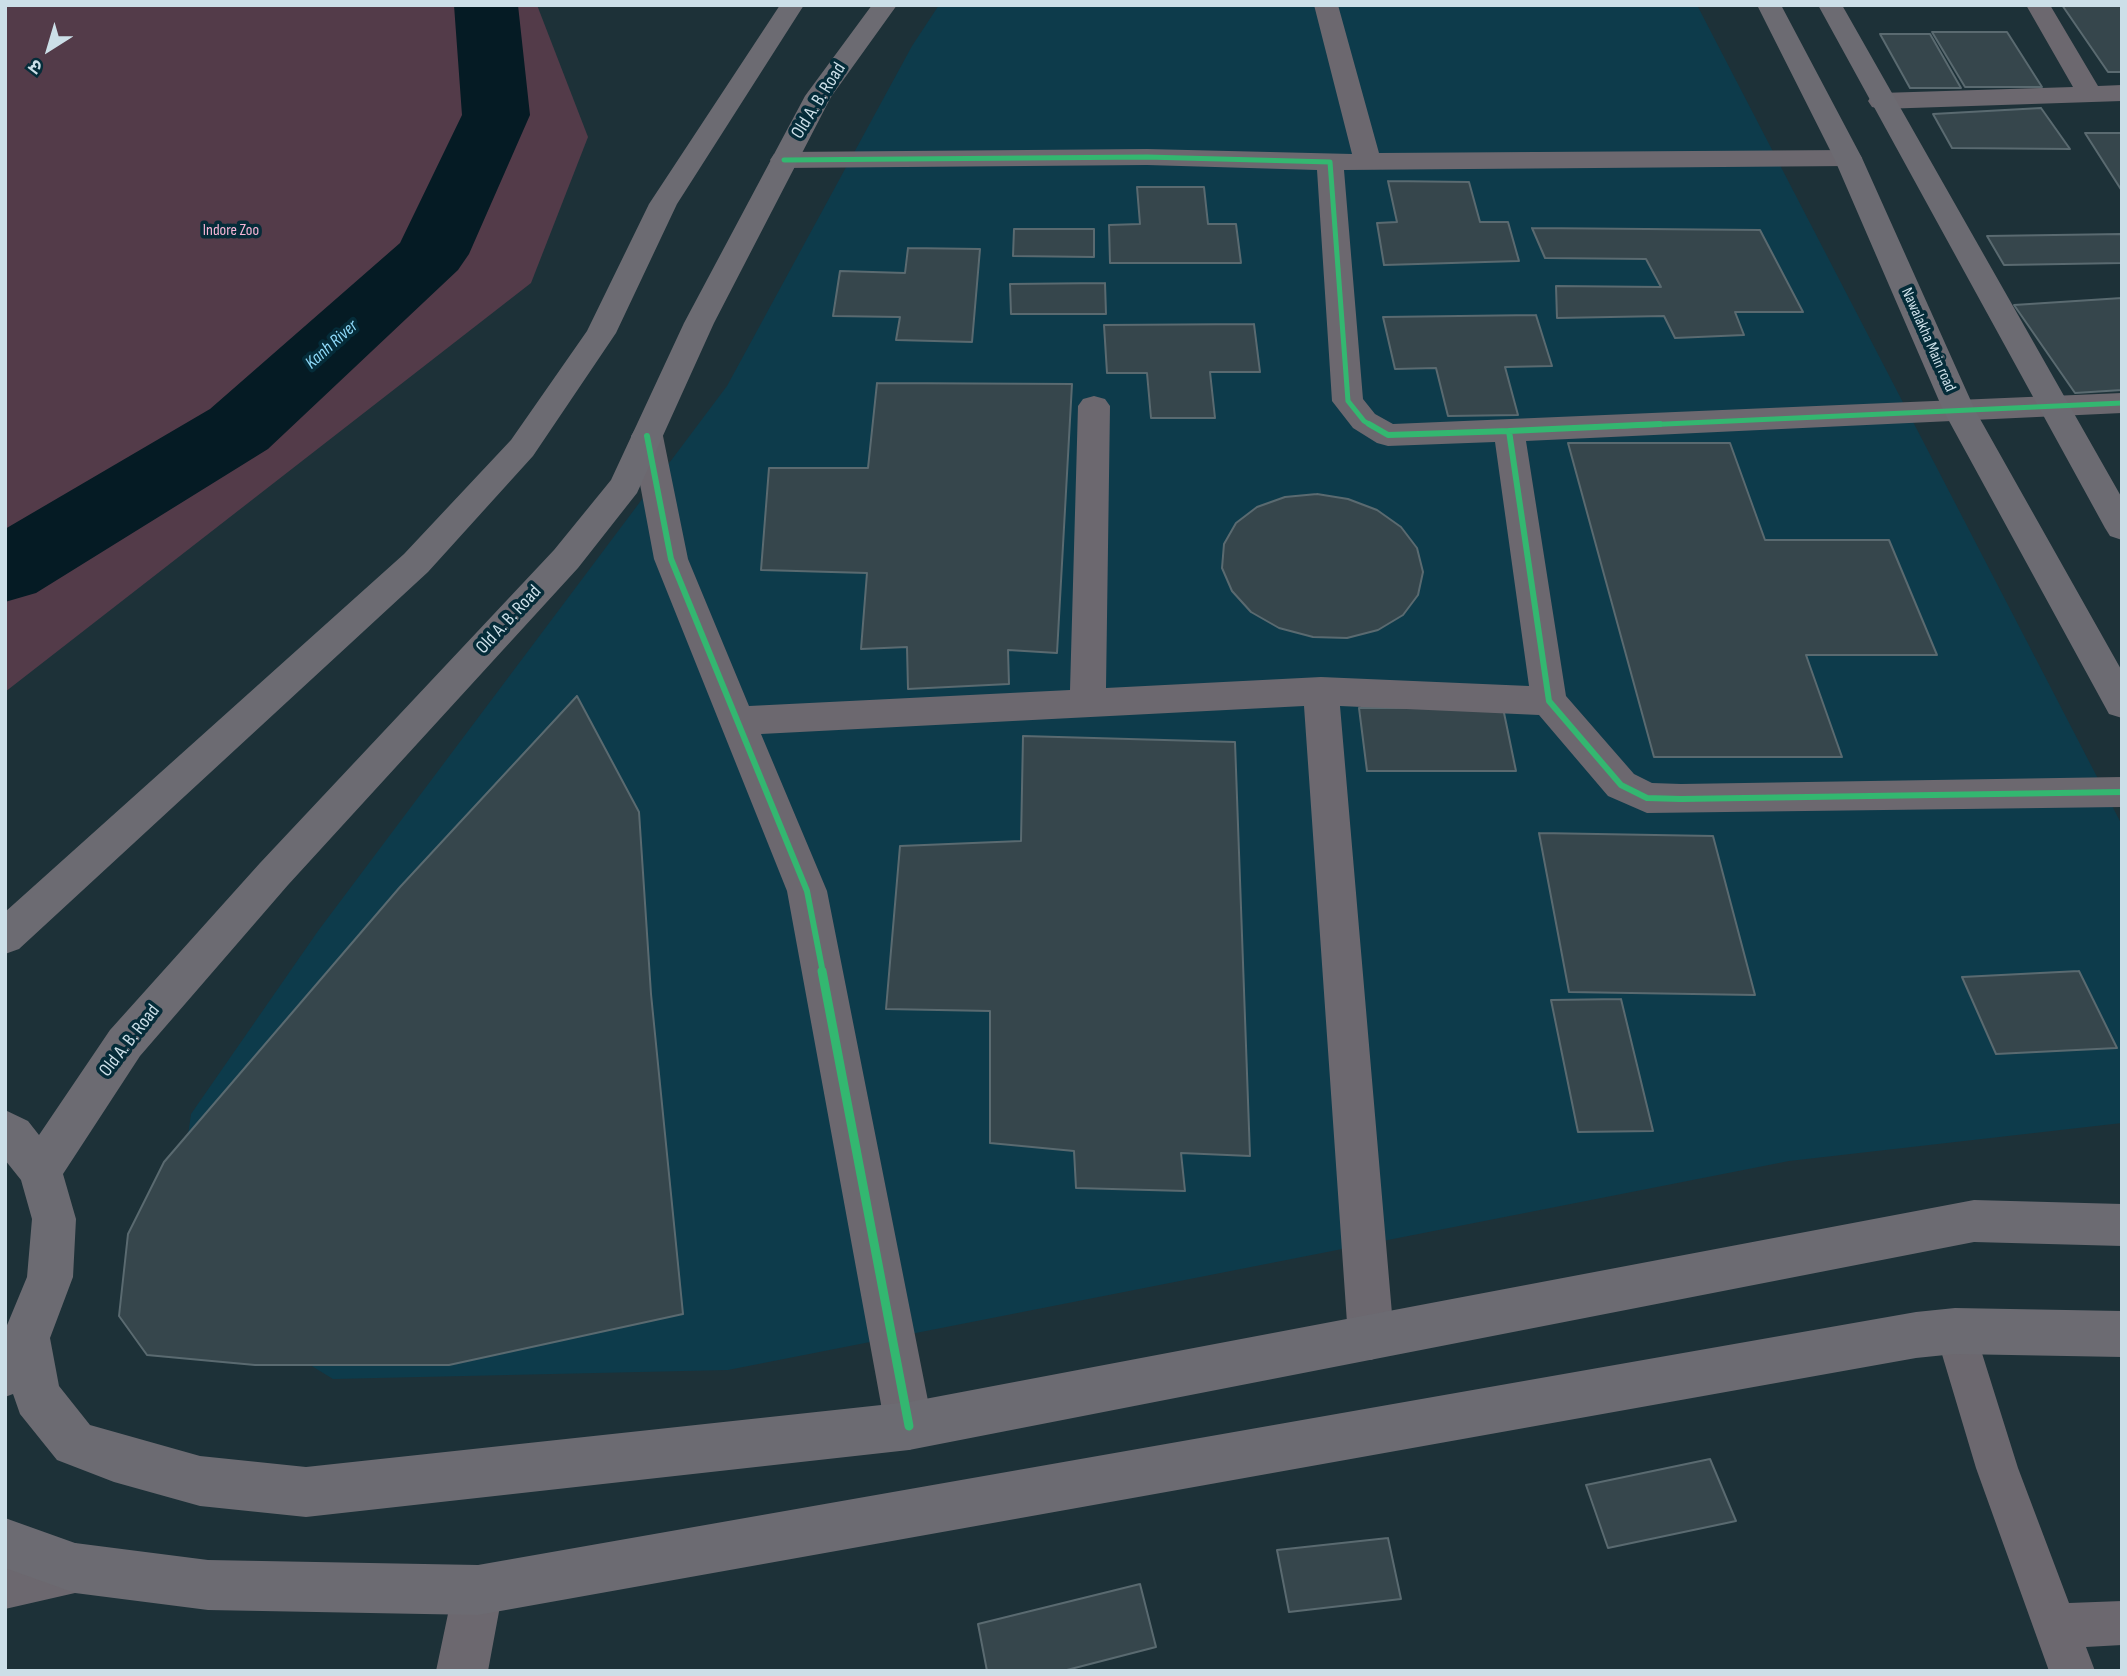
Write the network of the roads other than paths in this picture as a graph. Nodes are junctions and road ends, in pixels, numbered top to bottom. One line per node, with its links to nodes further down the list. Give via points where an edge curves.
1 (792, 5): 27 (main road, via 663,204 601,333 522,449 416,563)
2 (885, 5): 11 (main road, Old A. B. Road, via 818,96)
3 (1326, 5): 12 (street)
4 (1769, 5): 10 (main road, Nawalakha Main road)
5 (1830, 5): 9 (main road)
6 (2038, 5): 8 (street)
7 (2122, 93): 8 (street)
8 (2091, 94): 9 (street)
9 (1881, 101): 16 (main road)
10 (1848, 158): 12 (street); 17 (main road, Nawalakha Main road)
11 (783, 160): 13 (street, via 1147,157); 19 (main road, Old A. B. Road)
12 (1368, 162): 13 (street)
13 (1330, 163): 18 (street, via 1348,401 1364,421 1388,435)
14 (2122, 403): 16 (street)
15 (1094, 406): 22 (street)
16 (2056, 406): 17 (street); 20 (main road)
17 (1959, 410): 18 (street); 24 (main road, Nawalakha Main road)
18 (1509, 431): 23 (street)
19 (647, 436): 25 (street, via 671,559); 29 (main road, Old A. B. Road, via 625,485 565,559 125,1043)
20 (2122, 528)
21 (1321, 691): 22 (street); 23 (street); 33 (street)
22 (1088, 701): 25 (street)
23 (1549, 701): 26 (street, via 1621,786 1647,798)
24 (2122, 704)
25 (738, 721): 35 (street, via 807,891)
26 (2122, 792)
27 (5, 937)
28 (5, 1130): 29 (main road)
29 (40, 1171): 34 (main road, via 54,1220 50,1277)
30 (2122, 1225): 33 (main road, via 1974,1221)
31 (1955, 1331): 32 (main road); 39 (main road, via 1888,1339); 41 (lane, via 1997,1468)
32 (2122, 1334)
33 (1371, 1337): 35 (main road)
34 (16, 1356): 35 (main road, via 37,1397 74,1443 200,1481 306,1492)
35 (909, 1426)
36 (5, 1543): 37 (main road)
37 (75, 1568): 38 (street); 39 (main road, via 208,1584)
38 (5, 1584)
39 (478, 1590): 42 (street)
40 (2122, 1623): 41 (lane)
41 (2057, 1626): 43 (lane)
42 (462, 1671)
43 (2072, 1671)

